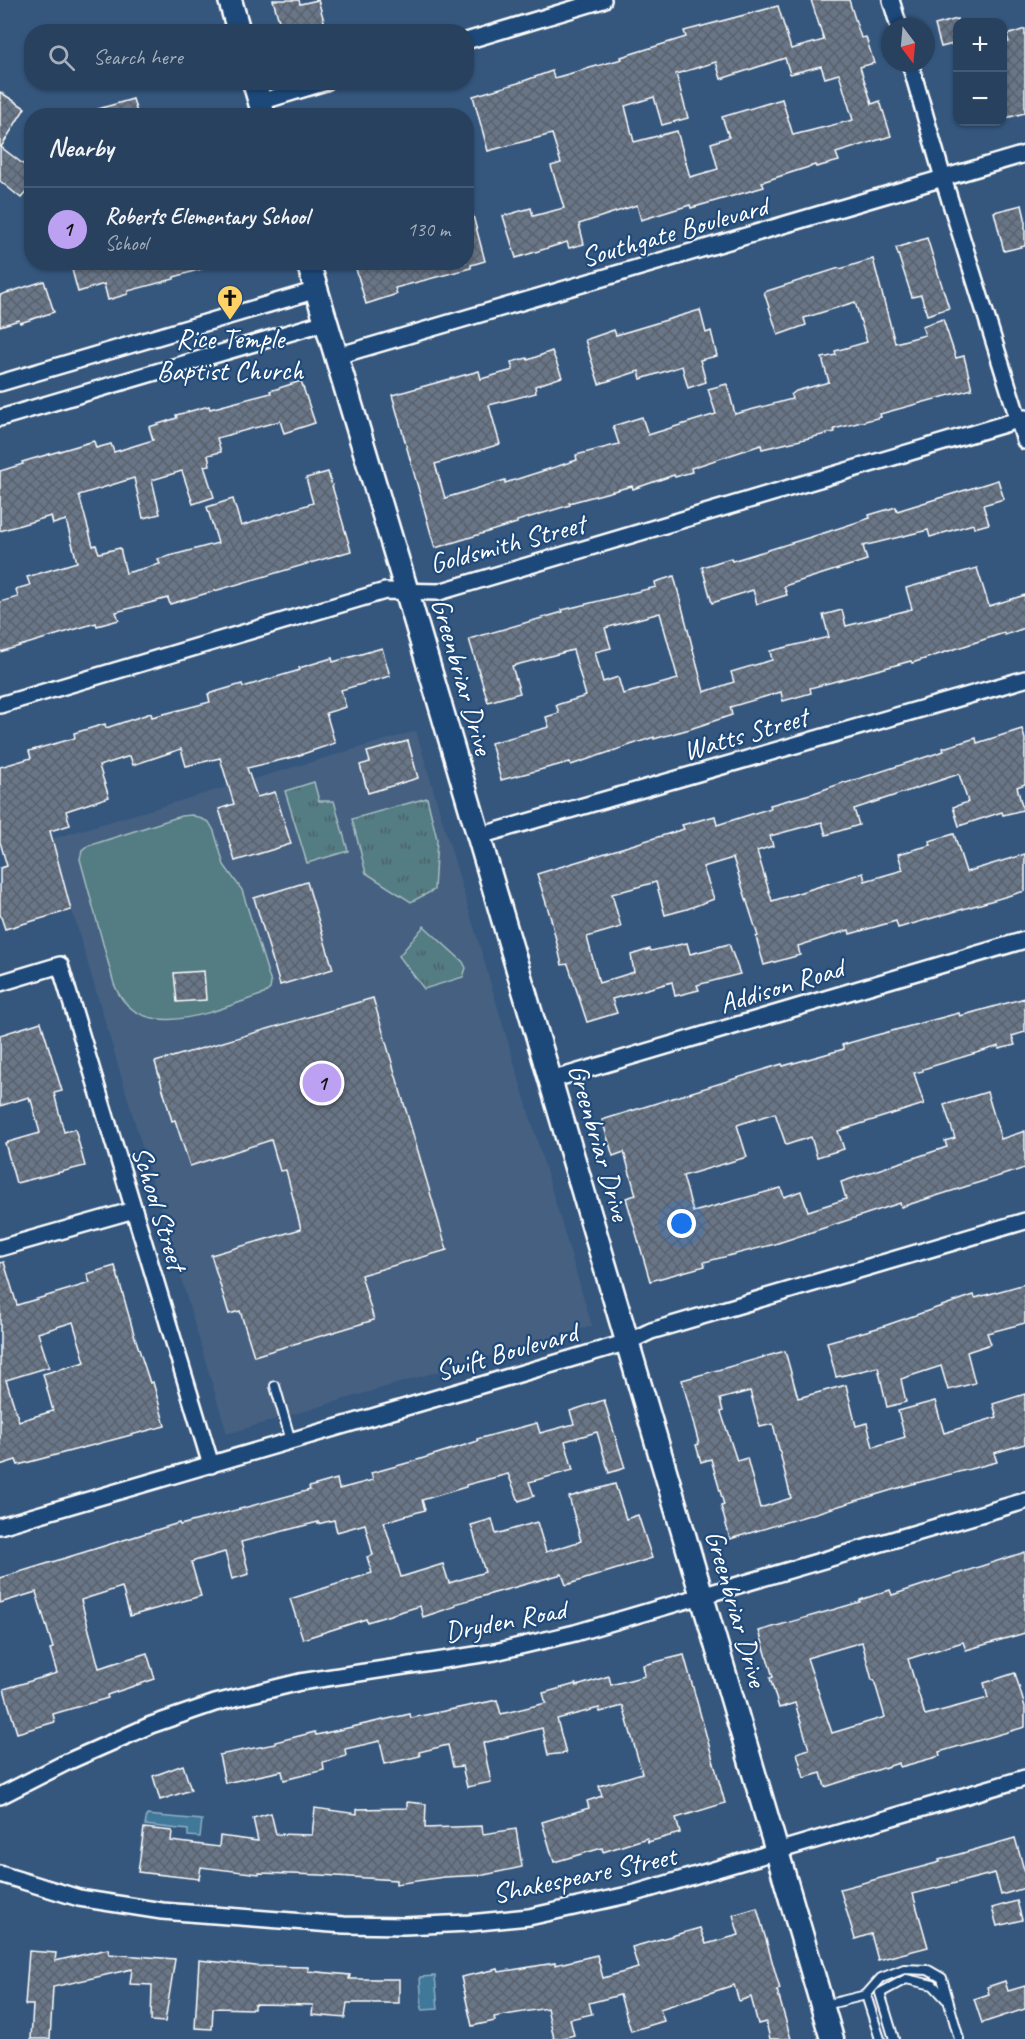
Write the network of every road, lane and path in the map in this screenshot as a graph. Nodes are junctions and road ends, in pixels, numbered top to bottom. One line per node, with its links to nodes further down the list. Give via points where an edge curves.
1 (230, 0): 5 (main road)
2 (603, 0): 6 (street)
3 (891, 0): 4 (street)
4 (896, 18)
5 (237, 24)
6 (474, 39)
7 (913, 72): 11 (street)
8 (296, 90): 9 (street)
9 (259, 100)
10 (1025, 154): 11 (street, Southgate Boulevard)
11 (943, 178): 15 (street, Southgate Boulevard); 18 (street)
12 (310, 270): 13 (main road, Greenbriar Drive)
13 (316, 290): 14 (main road, Greenbriar Drive); 16 (street)
14 (326, 322): 15 (main road, Greenbriar Drive); 17 (street)
15 (336, 356): 20 (main road, Greenbriar Drive)
16 (0, 383)
17 (0, 418)
18 (1022, 419): 19 (street); 20 (street, Goldsmith Street, via 439,592)
19 (1025, 441)
20 (407, 592): 22 (street, Goldsmith Street, via 386,591); 23 (main road, Greenbriar Drive)
21 (1025, 679): 23 (street, Watts Street)
22 (0, 705)
23 (479, 836): 26 (main road, Greenbriar Drive)
24 (1025, 940): 26 (street, Addison Road)
25 (0, 983): 27 (street, School Street, via 60,965)
26 (551, 1080): 30 (main road, Greenbriar Drive)
27 (134, 1210): 29 (street); 33 (street, School Street)
28 (1025, 1221): 30 (street, Swift Boulevard, via 651,1331)
29 (0, 1248)
30 (628, 1342): 32 (street, Swift Boulevard); 36 (main road, Greenbriar Drive)
31 (275, 1386): 32 (lane)
32 (291, 1441): 33 (street, Swift Boulevard)
33 (211, 1465): 35 (street, Swift Boulevard)
34 (1025, 1501): 36 (street, Dryden Road)
35 (0, 1526)
36 (702, 1595): 38 (street, Dryden Road, via 495,1652 300,1682 215,1703 151,1725); 39 (main road, Greenbriar Drive)
37 (1025, 1778): 39 (street, Shakespeare Street)
38 (0, 1796)
39 (778, 1851): 40 (street, Shakespeare Street, via 632,1894 528,1917 404,1926 162,1911 79,1898); 43 (main road, Greenbriar Drive)
40 (0, 1874)
41 (867, 1995): 42 (lane, via 882,1978 912,1969 928,1970 942,1978); 43 (lane); 45 (lane)
42 (948, 2000): 46 (lane, via 933,1985 906,1979 880,1993); 47 (lane)
43 (823, 2006): 44 (main road, Greenbriar Drive)
44 (832, 2039)
45 (880, 2039)
46 (894, 2039)
47 (958, 2039)

